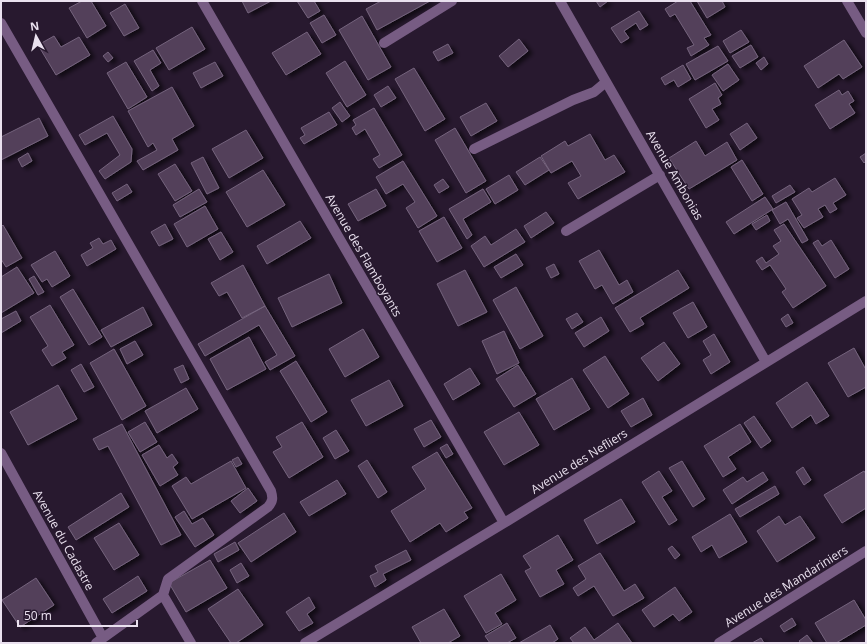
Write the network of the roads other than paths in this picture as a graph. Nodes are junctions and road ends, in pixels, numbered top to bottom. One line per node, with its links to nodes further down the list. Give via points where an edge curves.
1 (202, 1): 16 (street, Avenue des Flamboyants)
2 (452, 1): 8 (street)
3 (560, 1): 9 (street, Avenue Ambonias)
4 (848, 1): 5 (street)
5 (862, 15): 7 (street)
6 (1, 23): 18 (street, via 273,497 268,507 168,579)
7 (866, 33)
8 (384, 43)
9 (606, 82): 10 (street, via 594,92); 11 (street, Avenue Ambonias)
10 (474, 149)
11 (660, 174): 12 (street); 14 (street, Avenue Ambonias)
12 (566, 231)
13 (866, 301): 14 (street, Avenue des Nefliers)
14 (766, 362): 16 (street, Avenue des Nefliers)
15 (1, 453): 19 (street, Avenue du Cadastre)
16 (504, 523): 21 (street, Avenue des Nefliers)
17 (866, 551): 22 (street, Avenue des Mandariniers)
18 (163, 595): 19 (street); 20 (street)
19 (100, 641)
20 (191, 643)
21 (305, 643)
22 (719, 643)

